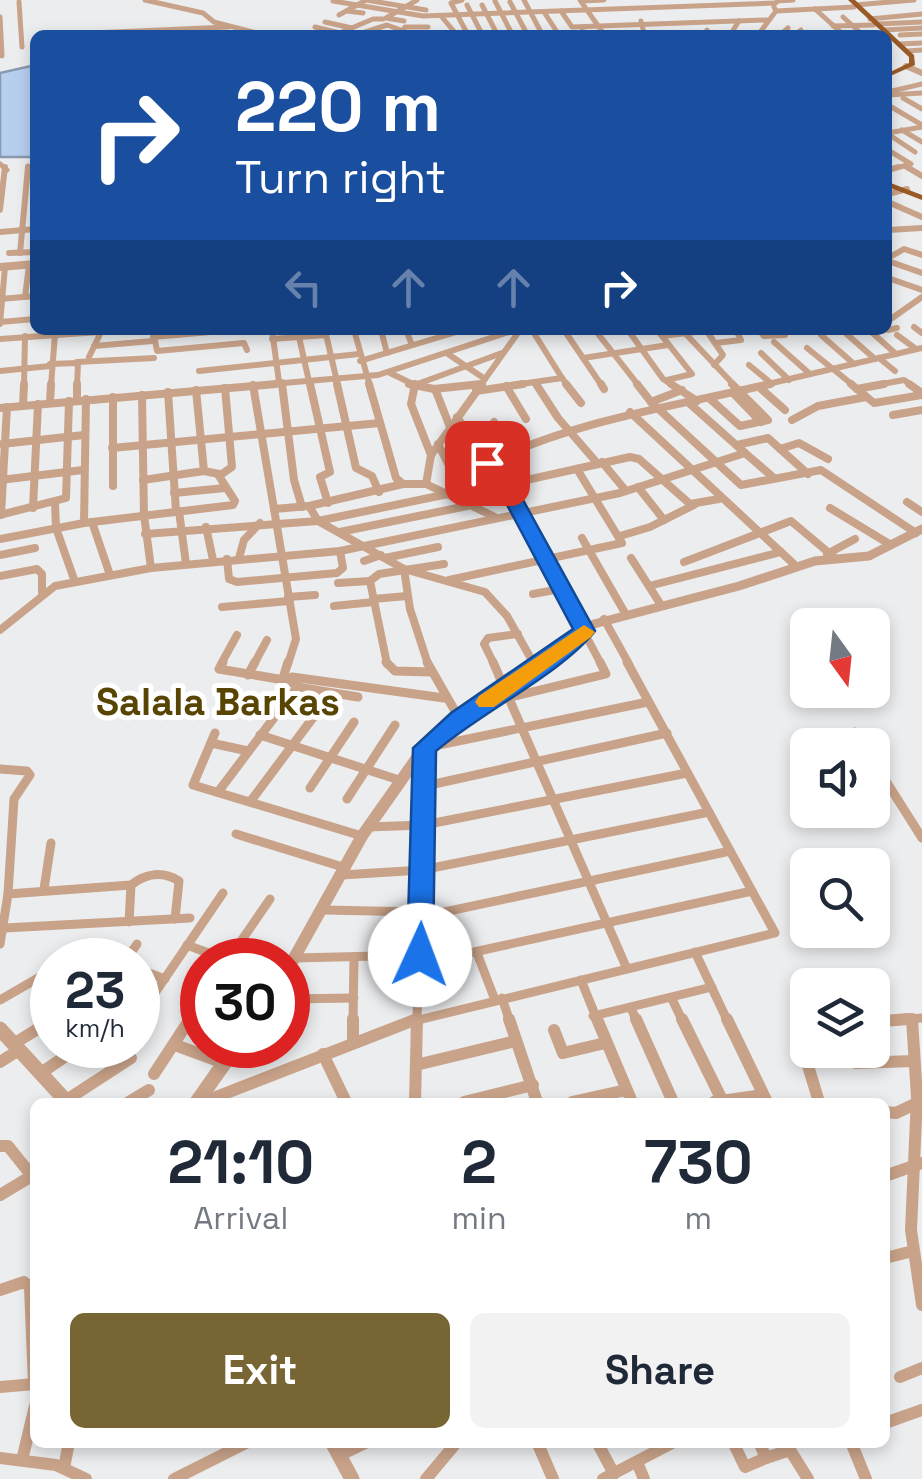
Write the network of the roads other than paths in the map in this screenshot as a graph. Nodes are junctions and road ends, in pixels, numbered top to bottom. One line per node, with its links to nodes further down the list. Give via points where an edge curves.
1 (145, 0): 66 (street, via 203,13)
2 (443, 0): 11 (street)
3 (524, 0): 35 (street)
4 (546, 0): 32 (street)
5 (563, 0): 33 (street)
6 (604, 0): 27 (street)
7 (725, 0): 30 (street)
8 (794, 0): 25 (street)
9 (332, 1): 23 (street)
10 (416, 1): 19 (street)
11 (452, 1): 14 (street); 43 (street)
12 (495, 1): 42 (street)
13 (19, 2): 47 (street)
14 (465, 2): 40 (street)
15 (510, 2): 38 (street)
16 (735, 2): 17 (street); 30 (street)
17 (751, 2): 25 (street)
18 (880, 2): 21 (street); 26 (street); 49 (street)
19 (405, 3): 23 (street); 34 (street); 37 (street)
20 (661, 3): 22 (street); 30 (street)
21 (852, 3): 28 (street); 74 (highway)
22 (628, 4): 27 (street)
23 (357, 5): 31 (street); 34 (street)
24 (482, 5): 41 (street)
25 (773, 7): 28 (street); 30 (street); 55 (street); 99 (street)
26 (919, 7): 44 (street)
27 (586, 8): 30 (street); 33 (street); 63 (street); 69 (street)
28 (815, 8): 64 (street)
29 (904, 8): 44 (street)
30 (696, 10): 54 (street); 55 (street); 58 (street)
31 (347, 11): 39 (street); 45 (street)
32 (558, 11): 33 (street); 36 (street); 73 (street, via 570,29)
33 (572, 11): 73 (street)
34 (396, 12): 37 (street); 52 (street)
35 (530, 12): 36 (street); 38 (street); 91 (street)
36 (544, 12): 92 (street)
37 (425, 13): 46 (street); 68 (street)
38 (516, 13): 42 (street); 90 (street)
39 (363, 14)
40 (472, 14): 41 (street); 43 (street); 87 (street)
41 (487, 14): 42 (street); 88 (street)
42 (501, 14): 89 (street)
43 (457, 15): 46 (street); 86 (street)
44 (911, 15): 49 (street); 65 (street)
45 (338, 16)
46 (441, 16): 85 (street)
47 (20, 17): 50 (street); 103 (street)
48 (843, 17): 61 (street)
49 (893, 17): 74 (street)
50 (0, 18): 105 (street)
51 (349, 20): 59 (street)
52 (385, 21): 53 (street); 59 (street); 72 (street); 81 (street)
53 (404, 21)
54 (641, 21): 57 (street); 60 (street); 95 (street)
55 (739, 21): 98 (street)
56 (325, 22): 70 (street)
57 (628, 22): 69 (street); 94 (street)
58 (688, 22): 60 (street); 97 (street)
59 (363, 23): 70 (street)
60 (659, 24): 96 (street)
61 (851, 24): 64 (street); 74 (street); 102 (street)
62 (414, 25): 68 (street); 82 (street); 83 (street)
63 (600, 26): 69 (street); 73 (street); 93 (street)
64 (833, 26): 101 (street)
65 (921, 26): 74 (street); 74 (street)
66 (228, 27): 75 (street); 76 (street)
67 (315, 27): 77 (street)
68 (428, 27): 84 (street)
69 (615, 27)
70 (351, 28): 78 (street); 79 (street)
71 (788, 28): 100 (street)
72 (373, 29): 80 (street)
73 (583, 29)
74 (881, 29)
75 (180, 30)
76 (242, 30)
77 (325, 30)
78 (347, 30)
79 (358, 30)
80 (370, 30)
81 (398, 30)
82 (406, 30)
83 (415, 30)
84 (430, 30)
85 (450, 30)
86 (465, 30)
87 (480, 30)
88 (497, 30)
89 (509, 30)
90 (525, 30)
91 (542, 30)
92 (554, 30)
93 (604, 30)
94 (631, 30)
95 (643, 30)
96 (659, 30)
97 (685, 30)
98 (733, 30)
99 (761, 30)
100 (785, 30)
101 (838, 30)
102 (857, 30)
103 (22, 36): 104 (street); 105 (street); 109 (street)
104 (30, 36)
105 (0, 37): 112 (street)
106 (892, 38): 108 (highway)
107 (892, 40): 113 (highway, via 908,56)
108 (900, 44): 110 (street); 111 (highway)
109 (22, 47)
110 (922, 47): 111 (street)
111 (908, 51): 113 (highway, via 914,61)
112 (1, 53)
113 (908, 66): 114 (highway); 115 (street)
114 (892, 72)
115 (922, 73)
116 (922, 84): 117 (street)
117 (892, 92)
118 (892, 94): 120 (street)
119 (922, 95): 120 (street)
120 (899, 96): 122 (street)
121 (892, 107): 123 (street)
122 (921, 108): 123 (street)
123 (898, 111): 124 (street)
124 (922, 126): 125 (street)
125 (902, 130): 126 (street); 128 (street)
126 (892, 133)
127 (892, 138): 129 (street)
128 (922, 142)
129 (912, 161): 134 (street)
130 (0, 164): 135 (street, via 7,169)
131 (28, 166): 132 (street)
132 (30, 170)
133 (30, 175): 135 (street)
134 (922, 176)
135 (4, 180): 141 (street)
136 (892, 185): 138 (highway)
137 (30, 187): 149 (street)
138 (906, 190): 139 (street); 140 (highway)
139 (892, 193)
140 (922, 196)
141 (2, 200): 143 (street)
142 (892, 204): 144 (street)
143 (0, 210)
144 (922, 217)
145 (892, 222): 148 (street)
146 (922, 228): 148 (street)
147 (30, 229): 149 (street)
148 (907, 229): 150 (street)
149 (23, 230): 151 (street); 155 (street)
150 (892, 230)
151 (0, 232)
152 (30, 253): 155 (street)
153 (920, 253): 156 (street, via 904,249)
154 (8, 254): 155 (street)
155 (20, 254)
156 (892, 257)
157 (892, 262): 161 (street)
158 (30, 264): 159 (street)
159 (2, 267): 167 (street)
160 (30, 272): 166 (street)
161 (921, 273): 162 (street)
162 (892, 275)
163 (892, 277): 164 (street)
164 (922, 294): 168 (street)
165 (30, 296): 166 (street)
166 (24, 297): 167 (street)
167 (0, 300): 170 (street)
168 (892, 316)
169 (30, 320): 170 (street)
170 (0, 323)
171 (914, 327): 173 (street)
172 (892, 332): 174 (street)
173 (922, 333)
174 (899, 334): 207 (street); 213 (street)
175 (40, 335): 200 (street)
176 (55, 335): 231 (street)
177 (100, 335): 209 (street)
178 (209, 335): 210 (street)
179 (272, 335): 228 (street)
180 (281, 335): 202 (street)
181 (309, 335): 202 (street)
182 (326, 335): 221 (street)
183 (355, 335): 225 (street)
184 (383, 335): 216 (street)
185 (408, 335): 208 (street)
186 (432, 335): 208 (street)
187 (503, 335): 219 (street)
188 (515, 335): 215 (street)
189 (535, 335): 244 (street)
190 (567, 335): 226 (street)
191 (599, 335): 217 (street)
192 (631, 335): 212 (street)
193 (661, 335): 206 (street)
194 (685, 335): 232 (street)
195 (711, 335): 204 (street)
196 (739, 335): 204 (street)
197 (820, 335): 230 (street)
198 (848, 335): 227 (street)
199 (874, 335): 207 (street)
200 (25, 336): 203 (street); 235 (street)
201 (153, 336): 209 (street); 210 (street, via 157,352)
202 (299, 337): 224 (street)
203 (0, 339)
204 (716, 342): 232 (street, via 723,355)
205 (774, 342): 241 (street)
206 (668, 344): 212 (street); 246 (street, via 692,375)
207 (885, 344): 220 (street)
208 (412, 345): 216 (street)
209 (94, 346): 222 (street)
210 (211, 348): 214 (street, via 246,343)
211 (807, 348): 236 (street)
212 (641, 349): 217 (street); 246 (street)
213 (920, 349): 220 (street)
214 (247, 350)
215 (504, 352): 234 (street); 253 (street)
216 (388, 353): 225 (street)
217 (612, 353): 226 (street); 275 (street)
218 (761, 353): 247 (street)
219 (448, 354): 234 (street); 240 (street)
220 (896, 354): 227 (street)
221 (330, 356): 224 (street); 225 (street); 243 (street)
222 (90, 357)
223 (154, 358): 229 (street)
224 (302, 358): 228 (street); 245 (street)
225 (359, 358): 242 (street)
226 (582, 358): 258 (street)
227 (877, 358): 230 (street); 239 (street)
228 (274, 360): 238 (street); 248 (street)
229 (78, 362): 231 (street); 270 (street)
230 (854, 364): 236 (street)
231 (50, 365): 235 (street); 271 (street)
232 (714, 365): 263 (street)
233 (750, 365): 251 (street)
234 (466, 366): 252 (street); 253 (street)
235 (24, 368): 237 (street); 276 (street)
236 (835, 369): 241 (street); 259 (street)
237 (0, 371)
238 (198, 371)
239 (896, 371)
240 (390, 372): 242 (street); 252 (street)
241 (810, 374): 247 (street)
242 (366, 376): 243 (street); 286 (street)
243 (336, 378): 245 (street); 287 (street)
244 (562, 378): 249 (street); 273 (street)
245 (309, 380): 248 (street); 289 (street)
246 (668, 380): 261 (street)
247 (789, 380): 251 (street)
248 (281, 382): 250 (street); 290 (street)
249 (536, 383): 254 (street); 291 (street)
250 (253, 384): 256 (street); 292 (street)
251 (772, 384): 255 (street)
252 (412, 385): 257 (street); 307 (street, via 411,404)
253 (481, 385): 254 (street); 257 (street); 282 (street)
254 (506, 386): 283 (street)
255 (759, 387): 263 (street); 278 (street)
256 (225, 388): 260 (street); 294 (street)
257 (435, 389): 288 (street)
258 (604, 389)
259 (857, 389): 264 (street, via 904,380); 266 (street)
260 (196, 390): 262 (street); 296 (street)
261 (682, 390): 272 (street); 275 (street)
262 (168, 392): 265 (street); 298 (street)
263 (738, 392): 268 (street); 268 (street, via 761,422 740,426)
264 (922, 394): 269 (street)
265 (142, 395): 267 (street); 301 (street)
266 (866, 396): 269 (street, via 878,403); 284 (street, via 818,406)
267 (114, 397): 270 (street); 303 (street)
268 (710, 398): 272 (street)
269 (904, 399): 279 (street)
270 (78, 400): 271 (street); 293 (street); 295 (street)
271 (50, 402): 274 (street)
272 (693, 402): 275 (street); 302 (street)
273 (582, 403)
274 (38, 404): 276 (street); 297 (street)
275 (654, 405): 280 (street); 309 (street)
276 (22, 406): 277 (street)
277 (4, 407): 299 (street)
278 (785, 410)
279 (919, 411): 281 (street)
280 (630, 412): 291 (street); 314 (street)
281 (893, 416)
282 (457, 417): 288 (street); 310 (street)
283 (526, 420)
284 (792, 420)
285 (494, 422): 305 (street)
286 (380, 423): 287 (street); 326 (street)
287 (347, 426): 289 (street); 332 (street, via 356,468 372,476)
288 (450, 426): 300 (street)
289 (319, 428): 290 (street); 343 (street, via 330,472 320,477)
290 (291, 430): 292 (street); 346 (street, via 294,480)
291 (568, 430): 305 (street); 311 (street)
292 (263, 432): 294 (street); 350 (street)
293 (84, 435): 295 (street); 313 (street)
294 (230, 436): 296 (street); 317 (street, via 232,467)
295 (66, 438): 297 (street); 316 (street)
296 (199, 439): 298 (street); 315 (street)
297 (34, 440): 299 (street); 320 (street)
298 (172, 442): 301 (street); 319 (street)
299 (2, 444): 324 (street)
300 (438, 444): 307 (street); 323 (street)
301 (142, 445): 303 (street); 325 (street)
302 (737, 445): 304 (street, via 768,438); 306 (street)
303 (112, 448): 329 (street)
304 (780, 449): 308 (street, via 802,444); 318 (street)
305 (513, 450): 310 (street)
306 (745, 453): 309 (street); 322 (street)
307 (430, 455): 327 (street)
308 (828, 459)
309 (715, 461): 314 (street); 322 (street, via 744,486)
310 (487, 463): 328 (street)
311 (600, 463): 312 (street); 321 (street, via 635,457); 333 (street)
312 (577, 468): 328 (street); 337 (street)
313 (84, 470): 316 (street); 363 (street)
314 (688, 470): 321 (street); 338 (street)
315 (204, 471): 317 (street); 319 (street)
316 (65, 472): 320 (street); 342 (street, via 66,498)
317 (219, 474): 331 (street)
318 (808, 474): 322 (street, via 785,482); 369 (street, via 825,472)
319 (172, 475): 325 (street); 334 (street)
320 (33, 476): 324 (street); 348 (street)
321 (658, 478): 330 (street); 345 (street)
322 (774, 478)
323 (456, 479)
324 (0, 480): 356 (street)
325 (143, 480): 354 (street)
326 (403, 484): 327 (street); 332 (street)
327 (426, 484): 335 (street)
328 (504, 484): 355 (street)
329 (113, 486)
330 (638, 487): 333 (street); 360 (street)
331 (226, 488): 334 (street); 339 (street)
332 (379, 492): 336 (street)
333 (626, 492): 337 (street)
334 (174, 494): 351 (street)
335 (448, 494): 340 (street); 347 (street)
336 (355, 498): 343 (street); 353 (street)
337 (596, 498): 344 (street); 373 (street)
338 (719, 499): 345 (street); 371 (street)
339 (236, 501): 351 (street); 365 (street)
340 (417, 502): 353 (street); 357 (street)
341 (907, 502): 352 (street)
342 (55, 503): 348 (street); 367 (street)
343 (328, 503): 346 (street)
344 (565, 505): 355 (street); 359 (street)
345 (694, 505): 360 (street)
346 (306, 506): 350 (street); 362 (street)
347 (467, 506): 357 (street); 358 (street)
348 (33, 508): 356 (street)
349 (830, 508): 378 (street)
350 (274, 509): 361 (street)
351 (177, 511): 354 (street); 368 (street)
352 (922, 512)
353 (362, 513): 362 (street)
354 (144, 514): 363 (street); 372 (street)
355 (520, 514): 358 (street); 392 (street)
356 (0, 515)
357 (424, 515): 370 (street)
358 (498, 517): 377 (street)
359 (573, 518)
360 (664, 520): 373 (street)
361 (276, 521): 362 (street); 364 (street); 385 (street)
362 (318, 521): 370 (street)
363 (88, 522): 367 (street); 401 (street)
364 (262, 522): 365 (street); 388 (street, via 244,540)
365 (247, 524): 366 (street)
366 (206, 527): 368 (street); 391 (street)
367 (56, 528): 375 (street); 405 (street)
368 (180, 530): 372 (street); 395 (street)
369 (919, 531): 378 (street)
370 (338, 533): 377 (street)
371 (759, 533): 383 (street); 386 (street, via 790,520); 394 (street)
372 (145, 534): 398 (street)
373 (620, 536): 382 (street, via 620,545)
374 (582, 538): 382 (street)
375 (0, 539)
376 (855, 539): 386 (street)
377 (363, 546): 381 (street); 387 (street)
378 (891, 546): 386 (street, via 869,556)
379 (438, 547): 387 (street)
380 (35, 548): 384 (street)
381 (340, 551): 385 (street); 402 (street, via 342,571)
382 (590, 551): 392 (street); 418 (street)
383 (781, 552): 397 (street); 407 (street)
384 (0, 555)
385 (283, 555): 388 (street); 402 (street)
386 (831, 556): 397 (street)
387 (383, 557): 393 (street); 399 (street)
388 (239, 558): 390 (street)
389 (631, 558): 407 (street)
390 (227, 559): 391 (street); 402 (street, via 232,581)
391 (212, 560): 395 (street)
392 (546, 561): 403 (street); 408 (street)
393 (364, 562)
394 (684, 562)
395 (186, 564): 398 (street)
396 (444, 564): 399 (street)
397 (797, 567): 415 (street)
398 (151, 568): 401 (street)
399 (404, 569): 403 (street); 404 (street); 412 (street)
400 (0, 576): 409 (street, via 37,569)
401 (110, 576): 405 (street)
402 (286, 577): 413 (street)
403 (446, 580): 422 (street, via 494,598)
404 (370, 581): 406 (street); 414 (street)
405 (75, 582): 409 (street)
406 (338, 583)
407 (650, 586): 415 (street)
408 (560, 589): 410 (street); 421 (street)
409 (42, 594): 420 (street)
410 (534, 594)
411 (315, 595): 413 (street)
412 (406, 596): 414 (street); 426 (street)
413 (288, 599): 417 (street); 428 (street, via 296,639)
414 (373, 600): 416 (street); 426 (street, via 390,669)
415 (661, 604): 418 (street)
416 (334, 606)
417 (222, 607)
418 (625, 613): 419 (street)
419 (604, 619): 421 (street); 433 (street)
420 (3, 627)
421 (585, 631): 425 (street); 430 (street, via 606,676)
422 (518, 634): 425 (street); 430 (street, via 484,642)
423 (237, 635): 427 (street, via 219,667)
424 (267, 640): 427 (street)
425 (536, 669): 430 (street)
426 (432, 672): 432 (street)
427 (248, 675): 428 (street)
428 (284, 678): 429 (street); 432 (street)
429 (297, 688): 431 (street); 440 (street)
430 (509, 693): 435 (street); 438 (street)
431 (358, 696)
432 (444, 698): 435 (street)
433 (648, 702): 438 (street); 439 (street)
434 (324, 704): 441 (street)
435 (459, 718): 442 (street)
436 (354, 722): 444 (street)
437 (394, 725): 446 (street)
438 (522, 727): 442 (street); 445 (street)
439 (667, 733): 445 (street); 448 (street)
440 (260, 735): 441 (street); 443 (street)
441 (293, 745): 444 (street); 456 (street)
442 (424, 748): 449 (street); 450 (street)
443 (248, 752): 453 (street); 453 (street, via 213,738 192,783)
444 (332, 758): 446 (street); 452 (street)
445 (537, 762): 450 (street); 455 (street)
446 (366, 768): 449 (street); 454 (street)
447 (0, 769): 461 (street, via 30,776 14,800)
448 (687, 773): 455 (street); 457 (street)
449 (399, 780): 459 (street)
450 (425, 786): 458 (street)
451 (890, 787): 462 (street)
452 (310, 788)
453 (218, 792): 456 (street)
454 (347, 799)
455 (553, 800): 458 (street); 464 (street)
456 (250, 802): 459 (street)
457 (708, 812): 464 (street); 466 (street)
458 (424, 825): 459 (street); 467 (street)
459 (365, 832): 468 (street)
460 (236, 834): 468 (street)
461 (13, 837): 463 (street); 475 (street)
462 (922, 838)
463 (0, 839)
464 (570, 839): 467 (street); 469 (street)
465 (51, 843): 471 (street)
466 (730, 851): 469 (street); 472 (street)
467 (422, 870): 468 (street); 477 (street)
468 (344, 872): 476 (street)
469 (588, 881): 477 (street); 481 (street)
470 (131, 885): 471 (street); 479 (street, via 144,876 175,876); 480 (street)
471 (44, 890): 475 (street)
472 (752, 891): 481 (street); 487 (street, via 775,933)
473 (223, 894): 483 (street)
474 (270, 900): 484 (street)
475 (5, 902): 482 (street)
476 (324, 910): 477 (street); 485 (street)
477 (421, 914): 492 (street)
478 (190, 918): 479 (street)
479 (175, 919): 480 (street)
480 (130, 922): 482 (street)
481 (608, 926): 488 (street); 493 (street)
482 (5, 928): 486 (street)
483 (193, 938)
484 (243, 938)
485 (307, 938)
486 (0, 944)
487 (695, 952): 493 (street); 499 (street)
488 (477, 953): 492 (street); 502 (street)
489 (180, 956): 495 (street)
490 (354, 956): 491 (street); 492 (street); 500 (street)
491 (310, 957)
492 (420, 960): 507 (street)
493 (627, 969): 496 (street)
494 (160, 977): 495 (street)
495 (164, 978): 498 (street)
496 (581, 980): 502 (street); 506 (street)
497 (30, 983): 504 (street)
498 (160, 984)
499 (712, 988): 503 (street); 545 (street)
500 (354, 998): 501 (street); 515 (street)
501 (310, 999)
502 (498, 999): 507 (street); 514 (street)
503 (672, 999): 505 (street); 544 (street)
504 (0, 1000)
505 (632, 1008): 506 (street); 543 (street)
506 (593, 1016): 516 (street)
507 (417, 1019): 515 (street); 524 (street)
508 (917, 1019): 509 (street); 522 (street)
509 (890, 1021)
510 (0, 1029): 519 (street)
511 (554, 1030): 516 (street, via 562,1053)
512 (180, 1036): 517 (street)
513 (30, 1037): 519 (street)
514 (516, 1041): 524 (street); 531 (street)
515 (353, 1042): 520 (street)
516 (605, 1042): 533 (street)
517 (175, 1044): 518 (street); 530 (street)
518 (180, 1046)
519 (17, 1047): 521 (street); 529 (street)
520 (323, 1054): 538 (street); 539 (street)
521 (0, 1062)
522 (914, 1062): 523 (street); 547 (street)
523 (890, 1063)
524 (416, 1066): 540 (street)
525 (48, 1068): 529 (street)
526 (116, 1068): 535 (street)
527 (221, 1068): 537 (street)
528 (809, 1068): 546 (street)
529 (41, 1073): 534 (street)
530 (154, 1074)
531 (533, 1085): 541 (street); 542 (street)
532 (150, 1090): 536 (street)
533 (629, 1096)
534 (63, 1098)
535 (72, 1098)
536 (137, 1098)
537 (202, 1098)
538 (210, 1098)
539 (344, 1098)
540 (415, 1098)
541 (480, 1098)
542 (536, 1098)
543 (671, 1098)
544 (721, 1098)
545 (765, 1098)
546 (819, 1098)
547 (919, 1099): 548 (street); 550 (street)
548 (890, 1113)
549 (0, 1146): 551 (street, via 8,1146)
550 (918, 1164): 552 (street); 555 (street)
551 (30, 1172)
552 (890, 1174)
553 (30, 1177): 554 (street)
554 (0, 1195)
555 (916, 1229): 556 (street)
556 (913, 1250): 557 (street); 560 (street)
557 (890, 1257)
558 (30, 1288): 559 (street, via 24,1282)
559 (0, 1290)
560 (922, 1301)
561 (922, 1368): 562 (street)
562 (900, 1377)
563 (30, 1384): 564 (street)
564 (0, 1386)
565 (922, 1410): 566 (street)
566 (890, 1421)
567 (30, 1427): 582 (street)
568 (68, 1448): 584 (street)
569 (236, 1448): 588 (street)
570 (452, 1448): 590 (street)
571 (540, 1448): 591 (street)
572 (599, 1448): 586 (street)
573 (654, 1448): 583 (street)
574 (736, 1448): 585 (street)
575 (762, 1448): 581 (street)
576 (784, 1448): 581 (street)
577 (789, 1448): 593 (street)
578 (854, 1448): 594 (street)
579 (335, 1450): 589 (street)
580 (0, 1458): 582 (street)
581 (766, 1458): 585 (street)
582 (22, 1460): 584 (street)
583 (637, 1462): 586 (street); 592 (street)
584 (64, 1468): 587 (street)
585 (748, 1473)
586 (608, 1476)
587 (86, 1479)
588 (174, 1479)
589 (352, 1479)
590 (426, 1479)
591 (553, 1479)
592 (644, 1479)
593 (808, 1479)
594 (866, 1479)

